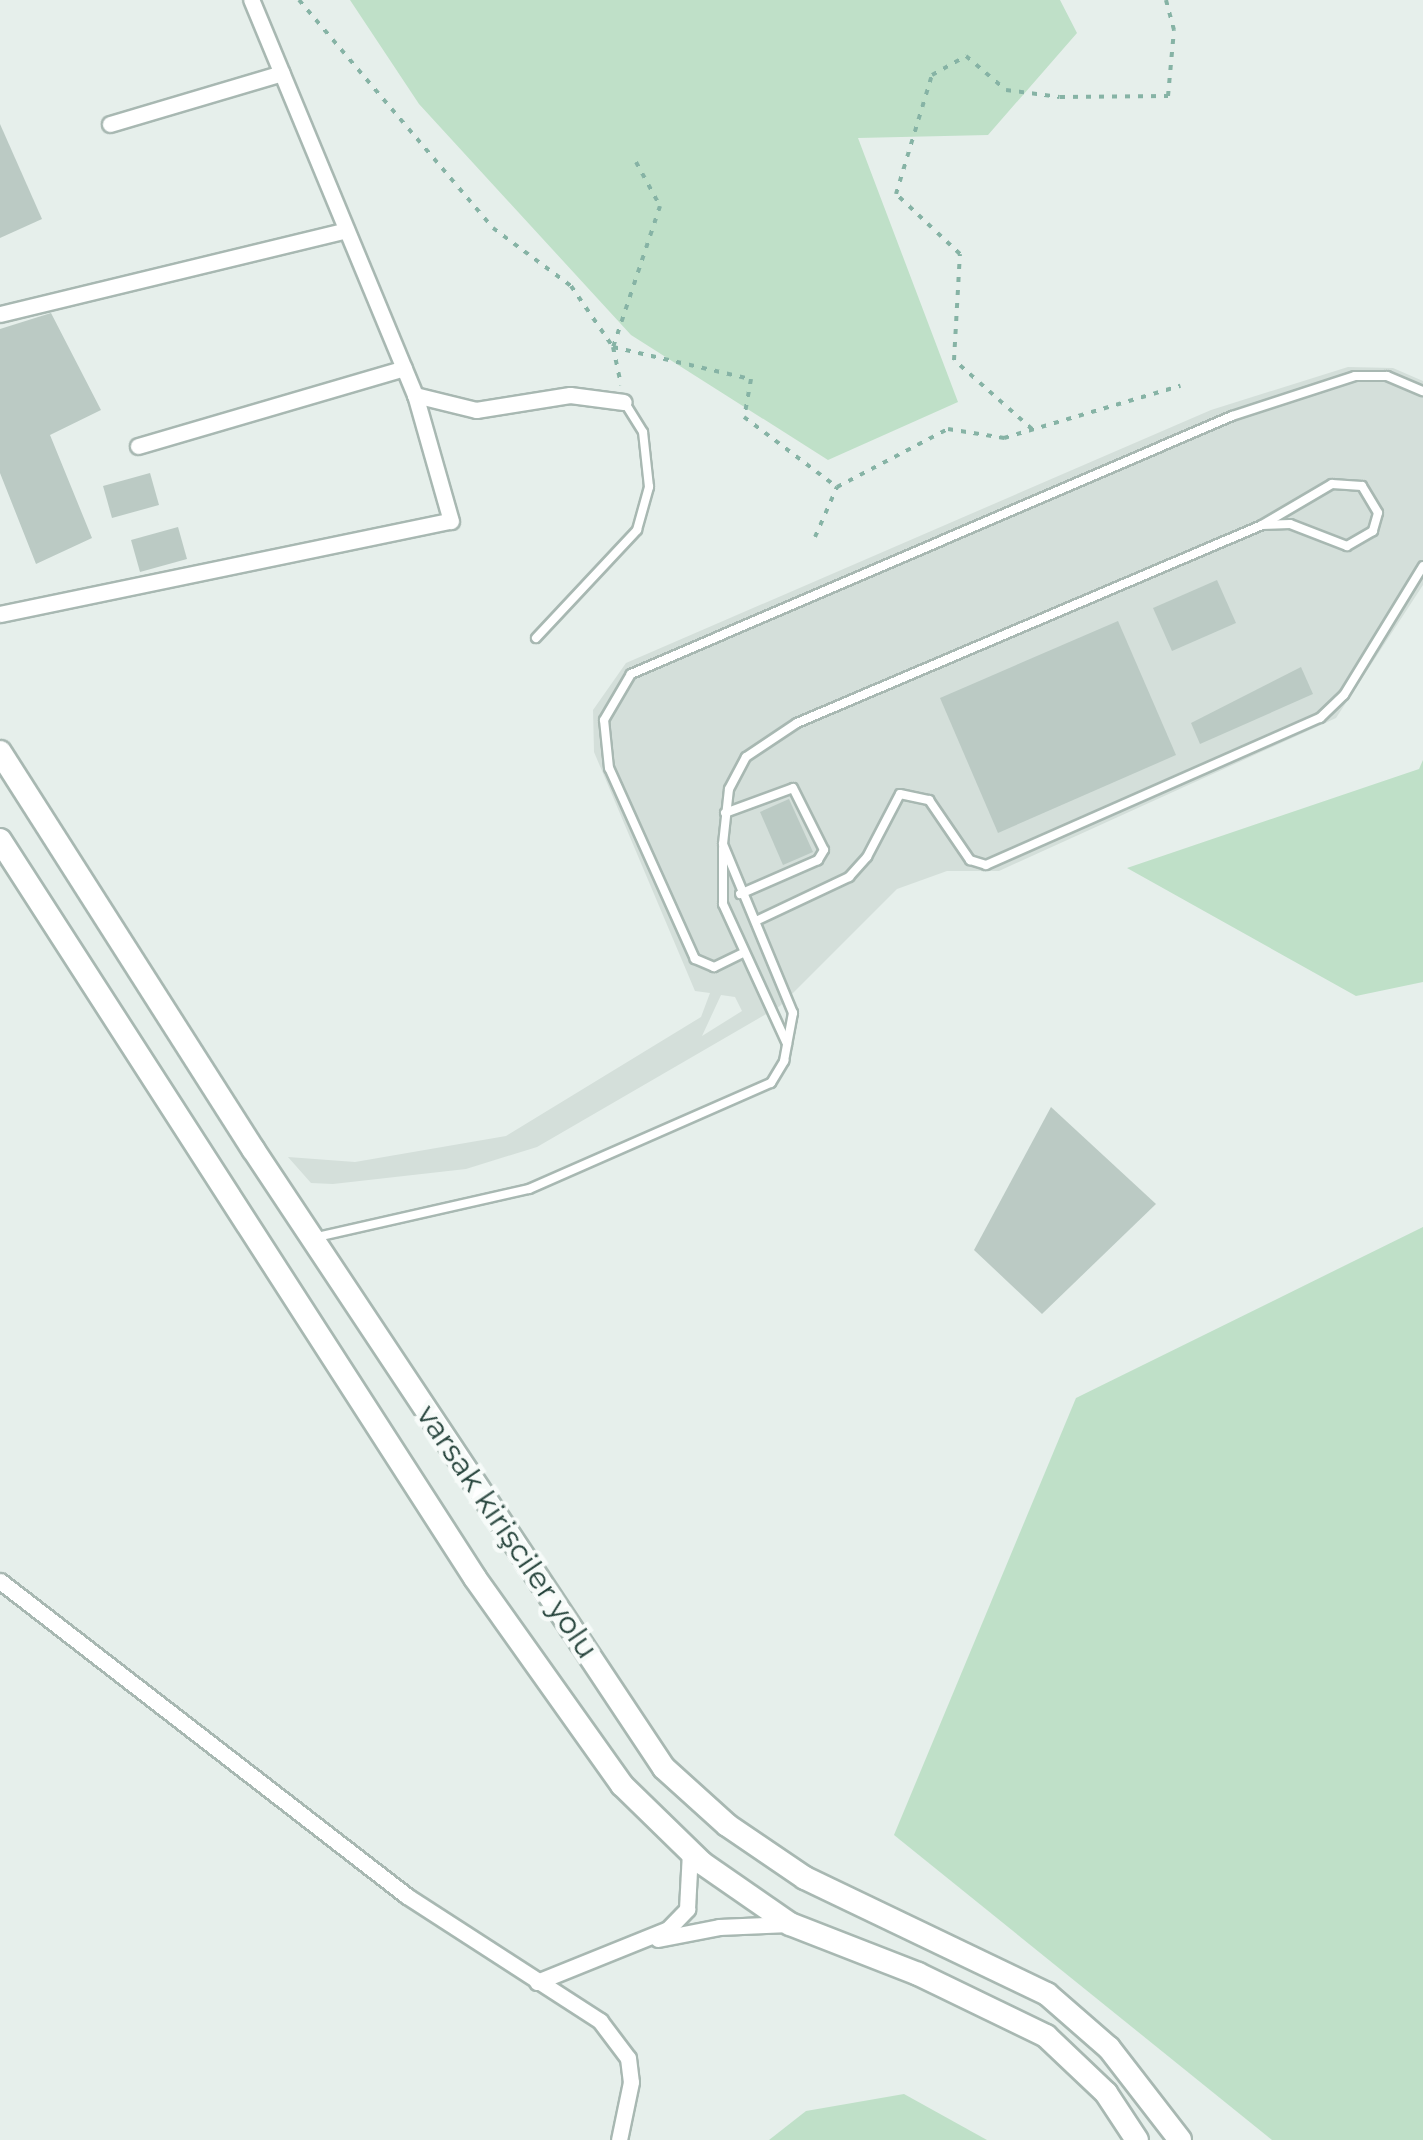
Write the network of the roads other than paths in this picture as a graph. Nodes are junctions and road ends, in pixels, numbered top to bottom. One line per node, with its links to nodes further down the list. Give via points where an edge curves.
1 (251, 0): 2 (street)
2 (282, 73): 3 (street); 4 (street)
3 (110, 124)
4 (346, 230): 5 (street); 6 (street)
5 (0, 314)
6 (404, 368): 8 (street); 10 (street)
7 (1423, 391): 21 (lane, via 1387,376 1355,376 1232,416 631,674 604,720 609,768 695,959 718,966)
8 (415, 395): 9 (street, via 476,410 570,395); 13 (street, via 451,521)
9 (624, 402): 14 (lane, via 643,432 649,487 637,530)
10 (138, 446)
11 (1262, 524): 11 (lane, via 1343,482 1368,491 1378,513 1373,531 1348,546 1290,524); 16 (lane, via 774,734 735,773)
12 (1423, 566): 20 (lane, via 1344,695 1320,718 986,865 970,860 928,800 900,794 849,877)
13 (0, 614)
14 (536, 638)
15 (0, 752): 23 (street, varsak kirişciler yolu)
16 (725, 812): 18 (lane); 19 (lane, via 793,788 824,850 818,860)
17 (0, 840): 25 (street, varsak kirişciler yolu, via 475,1578 622,1785)
18 (723, 844): 19 (lane); 21 (lane, via 721,893)
19 (740, 894): 20 (lane)
20 (758, 920): 22 (lane, via 791,1003)
21 (741, 954): 22 (lane)
22 (788, 1046): 23 (lane, via 779,1072 757,1092 529,1189)
23 (312, 1238): 31 (street, varsak kirişciler yolu, via 664,1768 728,1825 805,1878 1047,1994 1109,2048)
24 (0, 1581): 28 (street, via 406,1896)
25 (690, 1852): 26 (street, varsak kirişciler yolu); 27 (street, via 687,1909)
26 (790, 1924): 27 (street, via 719,1927); 30 (street, varsak kirişciler yolu, via 1046,2036 1106,2093)
27 (644, 1942): 28 (street)
28 (537, 1982): 29 (street, via 600,2021 622,2048 631,2082)
29 (619, 2140)
30 (1136, 2140)
31 (1180, 2140)

